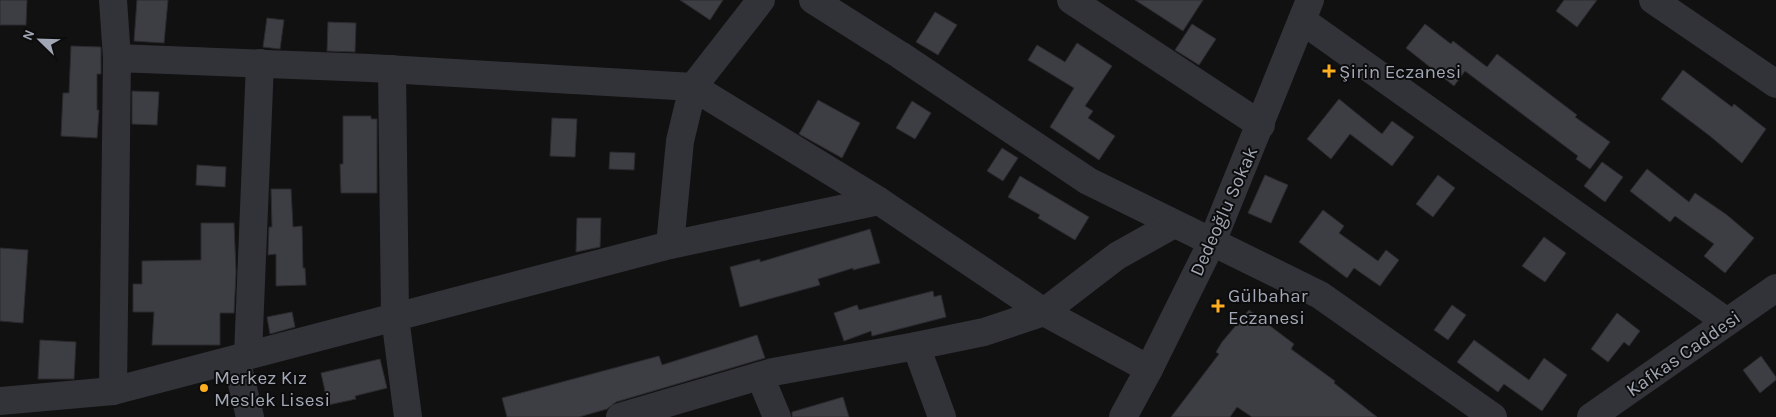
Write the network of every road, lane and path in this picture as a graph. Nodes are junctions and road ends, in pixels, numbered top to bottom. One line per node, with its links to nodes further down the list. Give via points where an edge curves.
1 (113, 0): 7 (street)
2 (761, 0): 11 (street)
3 (813, 0): 14 (street, via 1088,181)
4 (1071, 0): 12 (street)
5 (1653, 0): 10 (street)
6 (1306, 10): 12 (street, Dedeoğlu Sokak); 20 (street)
7 (117, 58): 8 (street); 25 (street)
8 (260, 64): 9 (street); 22 (street)
9 (392, 69): 11 (street); 19 (street)
10 (1776, 84)
11 (693, 87): 13 (street); 16 (street, via 680,141)
12 (1261, 125): 15 (street, Dedeoğlu Sokak)
13 (879, 201): 16 (street); 18 (street)
14 (1174, 224): 15 (street); 18 (street, via 1118,256)
15 (1212, 242): 23 (street, Dedeoğlu Sokak); 33 (street, via 1320,295)
16 (670, 245): 19 (street)
17 (1776, 288): 20 (street, Kafkas Caddesi)
18 (1044, 312): 21 (street, via 984,332); 23 (street)
19 (395, 317): 22 (street); 28 (street)
20 (1727, 322): 34 (street, Kafkas Caddesi)
21 (916, 346): 24 (street); 31 (street)
22 (242, 357): 25 (street); 27 (street)
23 (1149, 369): 32 (street, Dedeoğlu Sokak)
24 (760, 376): 29 (street); 30 (street)
25 (113, 391): 26 (street)
26 (0, 401)
27 (250, 417)
28 (408, 417)
29 (620, 417)
30 (777, 417)
31 (942, 417)
32 (1123, 417)
33 (1493, 417)
34 (1591, 417)

